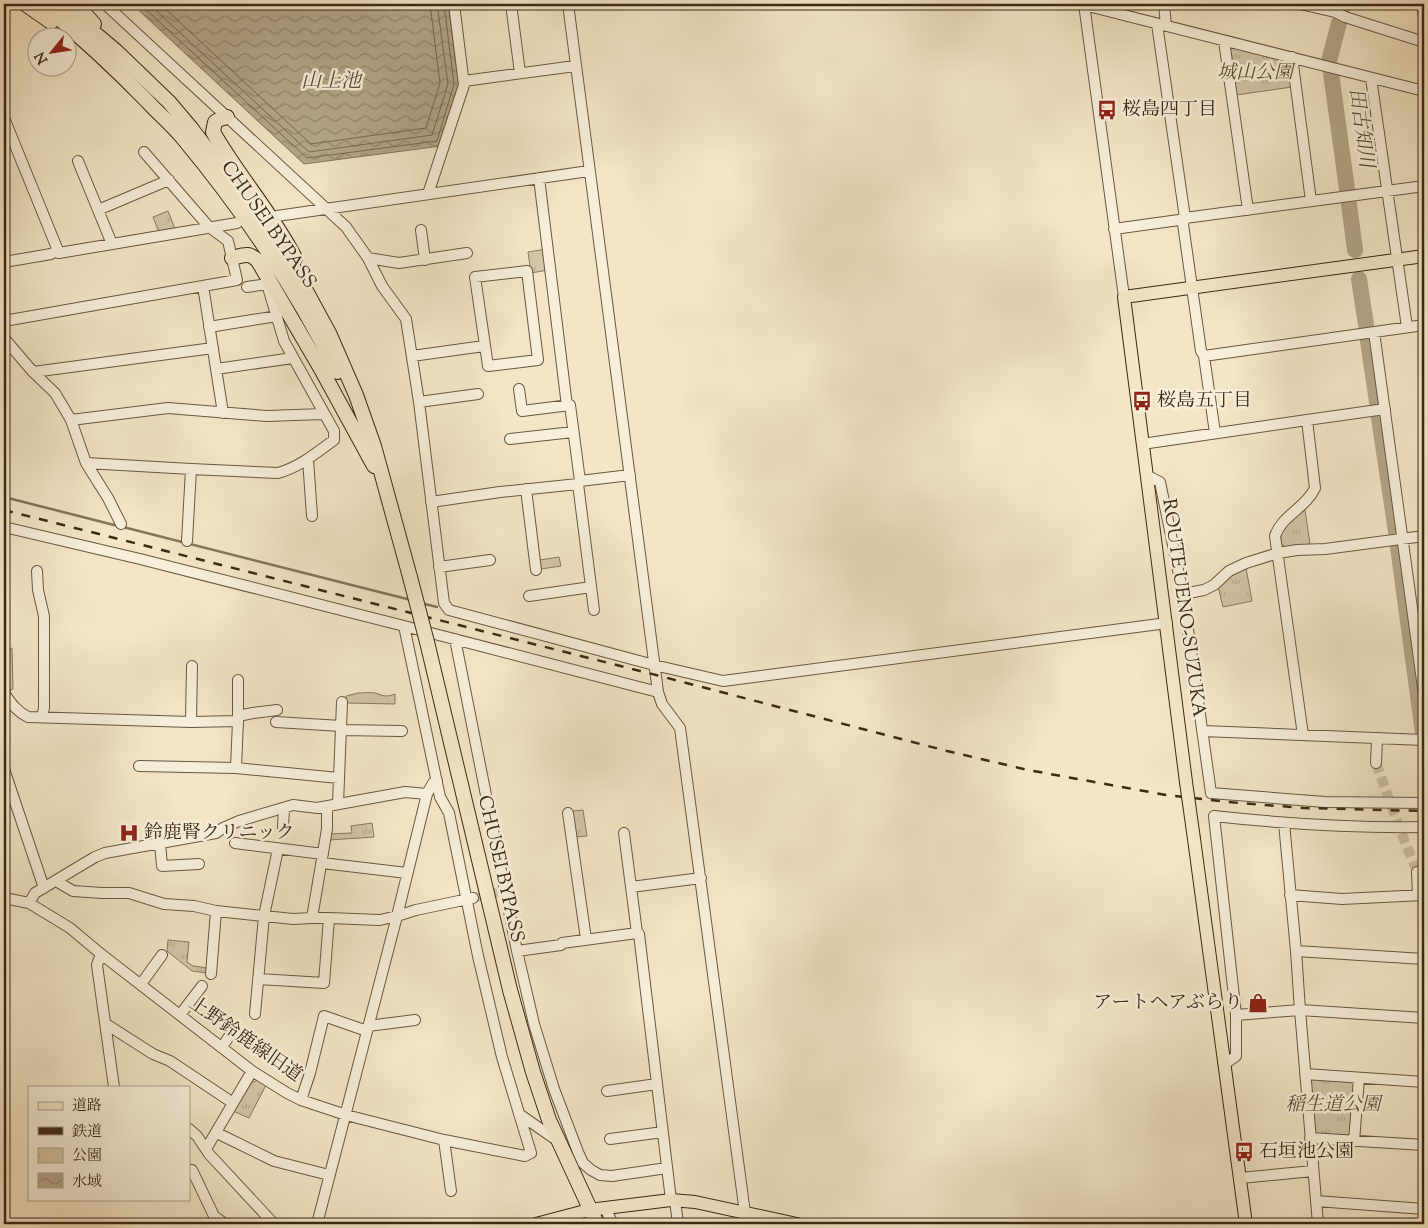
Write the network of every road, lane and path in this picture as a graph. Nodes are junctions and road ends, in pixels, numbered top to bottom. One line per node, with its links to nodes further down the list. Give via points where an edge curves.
1 (25, 4): 21 (highway)
2 (42, 4): 21 (highway, CHUSEI BYPASS)
3 (60, 4): 18 (highway, CHUSEI BYPASS)
4 (76, 4): 18 (highway)
5 (105, 4): 26 (street)
6 (454, 4): 24 (street)
7 (511, 4): 22 (street)
8 (568, 4): 20 (street)
9 (1084, 4): 15 (street); 44 (street)
10 (1164, 4): 15 (street)
11 (1300, 4): 13 (street)
12 (1422, 4): 14 (street)
13 (1336, 8): 17 (street, via 1345,17)
14 (1424, 18)
15 (1162, 25): 16 (street); 41 (street)
16 (1224, 41): 19 (street); 39 (street)
17 (1424, 42)
18 (116, 51): 60 (highway, CHUSEI BYPASS, via 169,102 209,151 293,268)
19 (1292, 57): 23 (street); 36 (street)
20 (576, 66): 22 (street); 30 (street)
21 (115, 68): 89 (highway, CHUSEI BYPASS, via 182,136 279,268 349,398)
22 (520, 73): 24 (street)
23 (1371, 78): 25 (street); 34 (street)
24 (464, 81): 35 (street)
25 (1424, 91)
26 (227, 117): 37 (street); 60 (highway, via 215,122 213,132 280,230)
27 (4, 118): 47 (street)
28 (144, 152): 32 (street)
29 (78, 161): 38 (street)
30 (589, 171): 31 (street); 91 (street)
31 (539, 178): 35 (street); 77 (street)
32 (169, 180): 38 (street); 43 (street)
33 (1424, 186): 34 (street)
34 (1387, 191): 36 (street); 53 (street)
35 (428, 194): 37 (street)
36 (1311, 201): 39 (street)
37 (326, 208): 40 (street); 51 (street, via 346,227)
38 (98, 210): 46 (street)
39 (1248, 210): 41 (street)
40 (277, 216)
41 (1185, 218): 44 (street); 56 (street)
42 (237, 223): 43 (street)
43 (209, 227): 46 (street); 50 (street, via 228,241)
44 (1114, 229): 58 (street)
45 (421, 230): 52 (street)
46 (112, 244): 47 (street, via 59,254)
47 (58, 250): 54 (street)
48 (466, 253): 52 (street)
49 (1424, 256): 53 (main road)
50 (232, 258): 55 (street, via 237,280); 89 (highway, via 246,254 258,261)
51 (368, 258): 52 (street, via 399,264); 69 (street, via 382,286 406,319)
52 (425, 260)
53 (1398, 260): 56 (main road); 64 (street)
54 (4, 262)
55 (202, 286): 61 (street); 63 (street)
56 (1192, 286): 58 (main road); 70 (street)
57 (247, 287): 59 (street, via 267,284)
58 (1124, 296): 86 (main road, ROUTE UENO-SUZUKA)
59 (277, 316): 63 (street); 71 (street)
60 (321, 317): 96 (highway, CHUSEI BYPASS, via 356,395 374,446)
61 (4, 321)
62 (1424, 325): 64 (street)
63 (209, 327): 68 (street)
64 (1407, 327): 65 (street)
65 (1374, 332): 70 (street); 78 (street)
66 (4, 338): 73 (street)
67 (484, 346): 67 (street, via 475,277 527,271 538,360 488,366); 69 (street)
68 (213, 348): 72 (street); 73 (street)
69 (412, 356): 76 (street)
70 (1204, 356): 84 (street)
71 (293, 358): 72 (street); 80 (street)
72 (216, 369): 79 (street)
73 (33, 372): 81 (street, via 54,393)
74 (519, 389): 77 (street, via 522,411)
75 (478, 394): 76 (street)
76 (419, 402): 95 (street)
77 (567, 406): 83 (street, via 570,405)
78 (1385, 409): 82 (street); 101 (street)
79 (223, 413): 80 (street, via 267,416); 81 (street, via 168,408)
80 (323, 414): 87 (street, via 334,431 334,440)
81 (71, 420): 88 (street)
82 (1307, 420): 84 (street); 103 (street, via 1315,488 1311,497 1278,528 1275,536)
83 (573, 432): 85 (street); 93 (street)
84 (1215, 433): 86 (street)
85 (510, 439)
86 (1142, 444): 92 (main road, ROUTE UENO-SUZUKA)
87 (308, 459): 90 (street, via 278,473); 97 (street)
88 (86, 463): 90 (street); 98 (street)
89 (376, 469): 96 (highway, CHUSEI BYPASS)
90 (191, 470): 102 (street)
91 (630, 475): 93 (street); 115 (street)
92 (1146, 475): 109 (street, via 1160,482); 112 (main road, ROUTE UENO-SUZUKA)
93 (579, 483): 94 (street); 108 (street)
94 (526, 490): 95 (street); 106 (street)
95 (431, 502): 105 (street)
96 (392, 515): 211 (highway, CHUSEI BYPASS, bridge, via 521,1030)
97 (312, 516)
98 (121, 524)
99 (4, 527): 113 (street)
100 (1424, 536): 101 (street)
101 (1403, 539): 103 (street); 120 (street)
102 (187, 541)
103 (1278, 552): 109 (street, via 1229,571 1204,590); 131 (street)
104 (490, 560): 105 (street)
105 (439, 567): 115 (street, via 444,602 449,610)
106 (536, 570)
107 (37, 571): 124 (street, via 44,616)
108 (591, 587): 110 (street); 111 (street)
109 (1183, 594): 130 (street)
110 (529, 596)
111 (594, 610)
112 (1167, 623): 115 (street, via 723,681); 192 (main road, ROUTE UENO-SUZUKA, bridge)
113 (404, 626): 114 (street); 139 (street)
114 (455, 639): 118 (street); 174 (street)
115 (654, 665): 118 (street)
116 (192, 666): 126 (street)
117 (238, 680): 125 (street)
118 (658, 692): 157 (street, via 662,704 680,728)
119 (4, 693): 122 (street)
120 (1424, 695)
121 (342, 702): 128 (street)
122 (8, 709): 124 (street, via 28,717)
123 (277, 710): 125 (street, via 253,712)
124 (42, 717): 126 (street)
125 (238, 719): 126 (street); 136 (street)
126 (191, 722)
127 (276, 722): 128 (street)
128 (341, 728): 129 (street); 138 (street)
129 (402, 731)
130 (1204, 731): 131 (street); 141 (street, via 1211,793 1325,802)
131 (1303, 736): 132 (street)
132 (1377, 738): 133 (street); 134 (street)
133 (1424, 740)
134 (1376, 763)
135 (139, 766): 136 (street)
136 (236, 768): 138 (street)
137 (4, 769): 160 (street)
138 (339, 778): 142 (street)
139 (437, 781): 140 (street); 164 (street, via 440,797 449,813)
140 (427, 794): 142 (street, via 405,792); 156 (street)
141 (1424, 803)
142 (338, 804): 143 (street)
143 (327, 807): 144 (street, via 293,805); 153 (street)
144 (284, 808): 148 (street); 150 (street, via 239,821 216,833)
145 (568, 813): 172 (street)
146 (1284, 823): 147 (street); 161 (street); 185 (street, via 1214,816)
147 (1424, 827)
148 (283, 828)
149 (624, 833): 159 (street)
150 (160, 843): 154 (street, via 162,866); 158 (street, via 105,853)
151 (236, 843): 152 (street)
152 (278, 849): 153 (street); 167 (street)
153 (322, 858): 156 (street); 169 (street)
154 (199, 864)
155 (1418, 872): 162 (street)
156 (407, 873): 168 (street)
157 (701, 878): 159 (street); 225 (street)
158 (56, 881): 160 (street); 166 (street, via 73,890 129,893 164,904)
159 (631, 887): 171 (street)
160 (44, 888): 165 (street)
161 (1290, 895): 162 (street, via 1342,899); 173 (street)
162 (1421, 895)
163 (4, 898): 165 (street, 上野鈴鹿線旧道)
164 (469, 898): 168 (street); 202 (street, via 502,1057)
165 (29, 902): 175 (street, 上野鈴鹿線旧道, via 70,928)
166 (216, 911): 167 (street); 178 (street)
167 (264, 916): 169 (street); 179 (street)
168 (397, 916): 170 (street, via 380,920); 190 (street)
169 (312, 918): 170 (street)
170 (329, 918): 179 (street, via 324,983)
171 (636, 933): 172 (street); 197 (street, via 639,934)
172 (586, 940): 174 (street)
173 (1296, 950): 177 (street); 182 (street)
174 (516, 951): 214 (street, via 554,1089 583,1163 600,1175 612,1176)
175 (100, 954): 180 (street, 上野鈴鹿線旧道); 188 (street, via 97,965)
176 (162, 955): 180 (street)
177 (1424, 959)
178 (211, 974)
179 (259, 979): 183 (street)
180 (141, 984): 184 (street, 上野鈴鹿線旧道)
181 (202, 986): 184 (street)
182 (1300, 1010): 185 (street); 186 (street); 194 (street)
183 (255, 1014)
184 (180, 1015): 191 (street, 上野鈴鹿線旧道)
185 (1236, 1015): 192 (street, via 1236,1056)
186 (1424, 1018)
187 (415, 1020): 190 (street)
188 (106, 1024): 198 (street); 201 (street, via 170,1061)
189 (231, 1026): 191 (street, via 230,1035)
190 (367, 1028): 200 (street, via 324,1016); 203 (street)
191 (222, 1047): 193 (street, 上野鈴鹿線旧道)
192 (1225, 1064): 218 (main road, ROUTE UENO-SUZUKA)
193 (252, 1071): 200 (street, 上野鈴鹿線旧道); 201 (street)
194 (1305, 1074): 195 (street); 207 (street)
195 (1359, 1078): 196 (street); 210 (street)
196 (1424, 1082)
197 (657, 1084): 199 (street); 205 (street)
198 (114, 1086)
199 (607, 1091)
200 (301, 1100): 203 (street, 上野鈴鹿線旧道)
201 (233, 1104): 206 (street)
202 (519, 1114): 209 (street, 上野鈴鹿線旧道, via 531,1153 525,1156); 211 (street)
203 (346, 1115): 209 (street, 上野鈴鹿線旧道); 217 (street)
204 (190, 1130): 213 (street)
205 (663, 1132): 208 (street); 214 (street)
206 (216, 1133): 213 (street); 217 (street, via 274,1161)
207 (1310, 1138): 210 (street); 216 (street)
208 (610, 1139)
209 (444, 1140): 219 (street)
210 (1354, 1141): 212 (street)
211 (558, 1142): 224 (highway, CHUSEI BYPASS)
212 (1424, 1145)
213 (206, 1149): 228 (street)
214 (667, 1168): 220 (street)
215 (190, 1170): 227 (street, via 214,1216)
216 (1313, 1171): 218 (street); 221 (street)
217 (330, 1175): 229 (street)
218 (1240, 1178): 235 (main road, ROUTE UENO-SUZUKA)
219 (451, 1191)
220 (673, 1200): 222 (main road); 225 (main road); 233 (street)
221 (1316, 1201): 223 (street); 236 (street)
222 (605, 1208): 224 (main road); 232 (street)
223 (1424, 1209)
224 (589, 1210): 226 (main road); 231 (highway, CHUSEI BYPASS)
225 (746, 1213): 234 (main road)
226 (554, 1222): 230 (main road)
227 (225, 1224)
228 (274, 1224)
229 (317, 1224)
230 (536, 1224)
231 (596, 1224)
232 (613, 1224)
233 (678, 1224)
234 (797, 1224)
235 (1246, 1224)
236 (1318, 1224)

